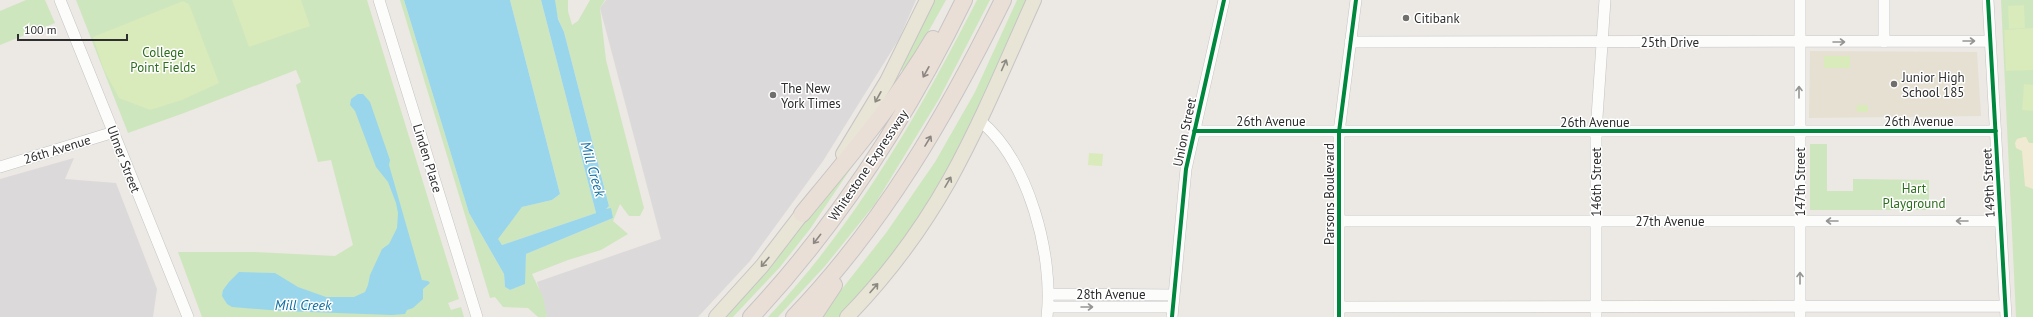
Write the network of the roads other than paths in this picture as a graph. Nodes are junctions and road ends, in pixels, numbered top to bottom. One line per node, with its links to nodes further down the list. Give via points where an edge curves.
1 (60, 0): 23 (street, Ulmer Street)
2 (379, 0): 42 (street, Linden Place)
3 (927, 0): 28 (main road, one-way to 28, via 874,104 836,166)
4 (956, 0): 28 (highway, via 908,77 854,151)
5 (964, 0): 44 (highway, Whitestone Expressway, one-way to 44, via 918,88 866,172 804,256)
6 (1003, 0): 27 (highway, one-way to 6, via 942,118)
7 (1034, 0): 19 (main road, one-way to 7)
8 (1224, 0): 20 (street, Union Street)
9 (1356, 0): 14 (street, Parsons Boulevard)
10 (1605, 0): 15 (street, 146th Street)
11 (1800, 0): 16 (street, 147th Street)
12 (1884, 0): 17 (street)
13 (1988, 0): 18 (street, 149th Street)
14 (1350, 42): 15 (street, 25th Drive); 24 (street, Parsons Boulevard)
15 (1602, 42): 16 (street, 25th Drive); 25 (street, 146th Street)
16 (1800, 42): 17 (street, 25th Drive, one-way to 17); 21 (street, 147th Street, one-way to 16)
17 (1884, 42): 18 (street, 25th Drive, one-way to 18)
18 (1990, 42): 22 (street, 149th Street)
19 (979, 120): 33 (street, via 1007,154 1030,197 1042,237); 47 (main road, one-way to 19, via 886,274 922,225 952,174)
20 (1194, 131): 24 (street, 26th Avenue); 34 (street, Union Street, via 1186,169)
21 (1800, 131): 22 (street, 26th Avenue); 25 (street, 26th Avenue); 29 (street, 147th Street)
22 (1996, 131): 30 (street, 149th Street)
23 (114, 132): 26 (street, 26th Avenue); 41 (street, Ulmer Street)
24 (1339, 132): 25 (street, 26th Avenue); 31 (street, Parsons Boulevard)
25 (1596, 132): 32 (street, 146th Street)
26 (0, 167)
27 (884, 209): 45 (highway, via 843,262); 46 (highway)
28 (802, 214): 43 (main road, one-way to 43, via 762,266)
29 (1800, 220): 30 (street, 27th Avenue, one-way to 29); 32 (street, 27th Avenue); 39 (street, 147th Street, one-way to 29)
30 (2001, 220): 40 (street, 149th Street)
31 (1338, 221): 32 (street, 27th Avenue); 37 (street, Parsons Boulevard)
32 (1596, 221): 38 (street, 146th Street)
33 (1048, 294): 34 (street, 28th Avenue); 35 (street)
34 (1174, 295): 36 (street, Union Street)
35 (1048, 312): 36 (street, 28th Avenue, one-way to 36)
36 (1173, 312)
37 (1338, 312): 38 (street)
38 (1596, 312): 39 (street)
39 (1800, 312): 40 (street)
40 (2006, 312)
41 (188, 317)
42 (477, 317)
43 (716, 317)
44 (751, 317)
45 (794, 317)
46 (813, 317)
47 (847, 317)

